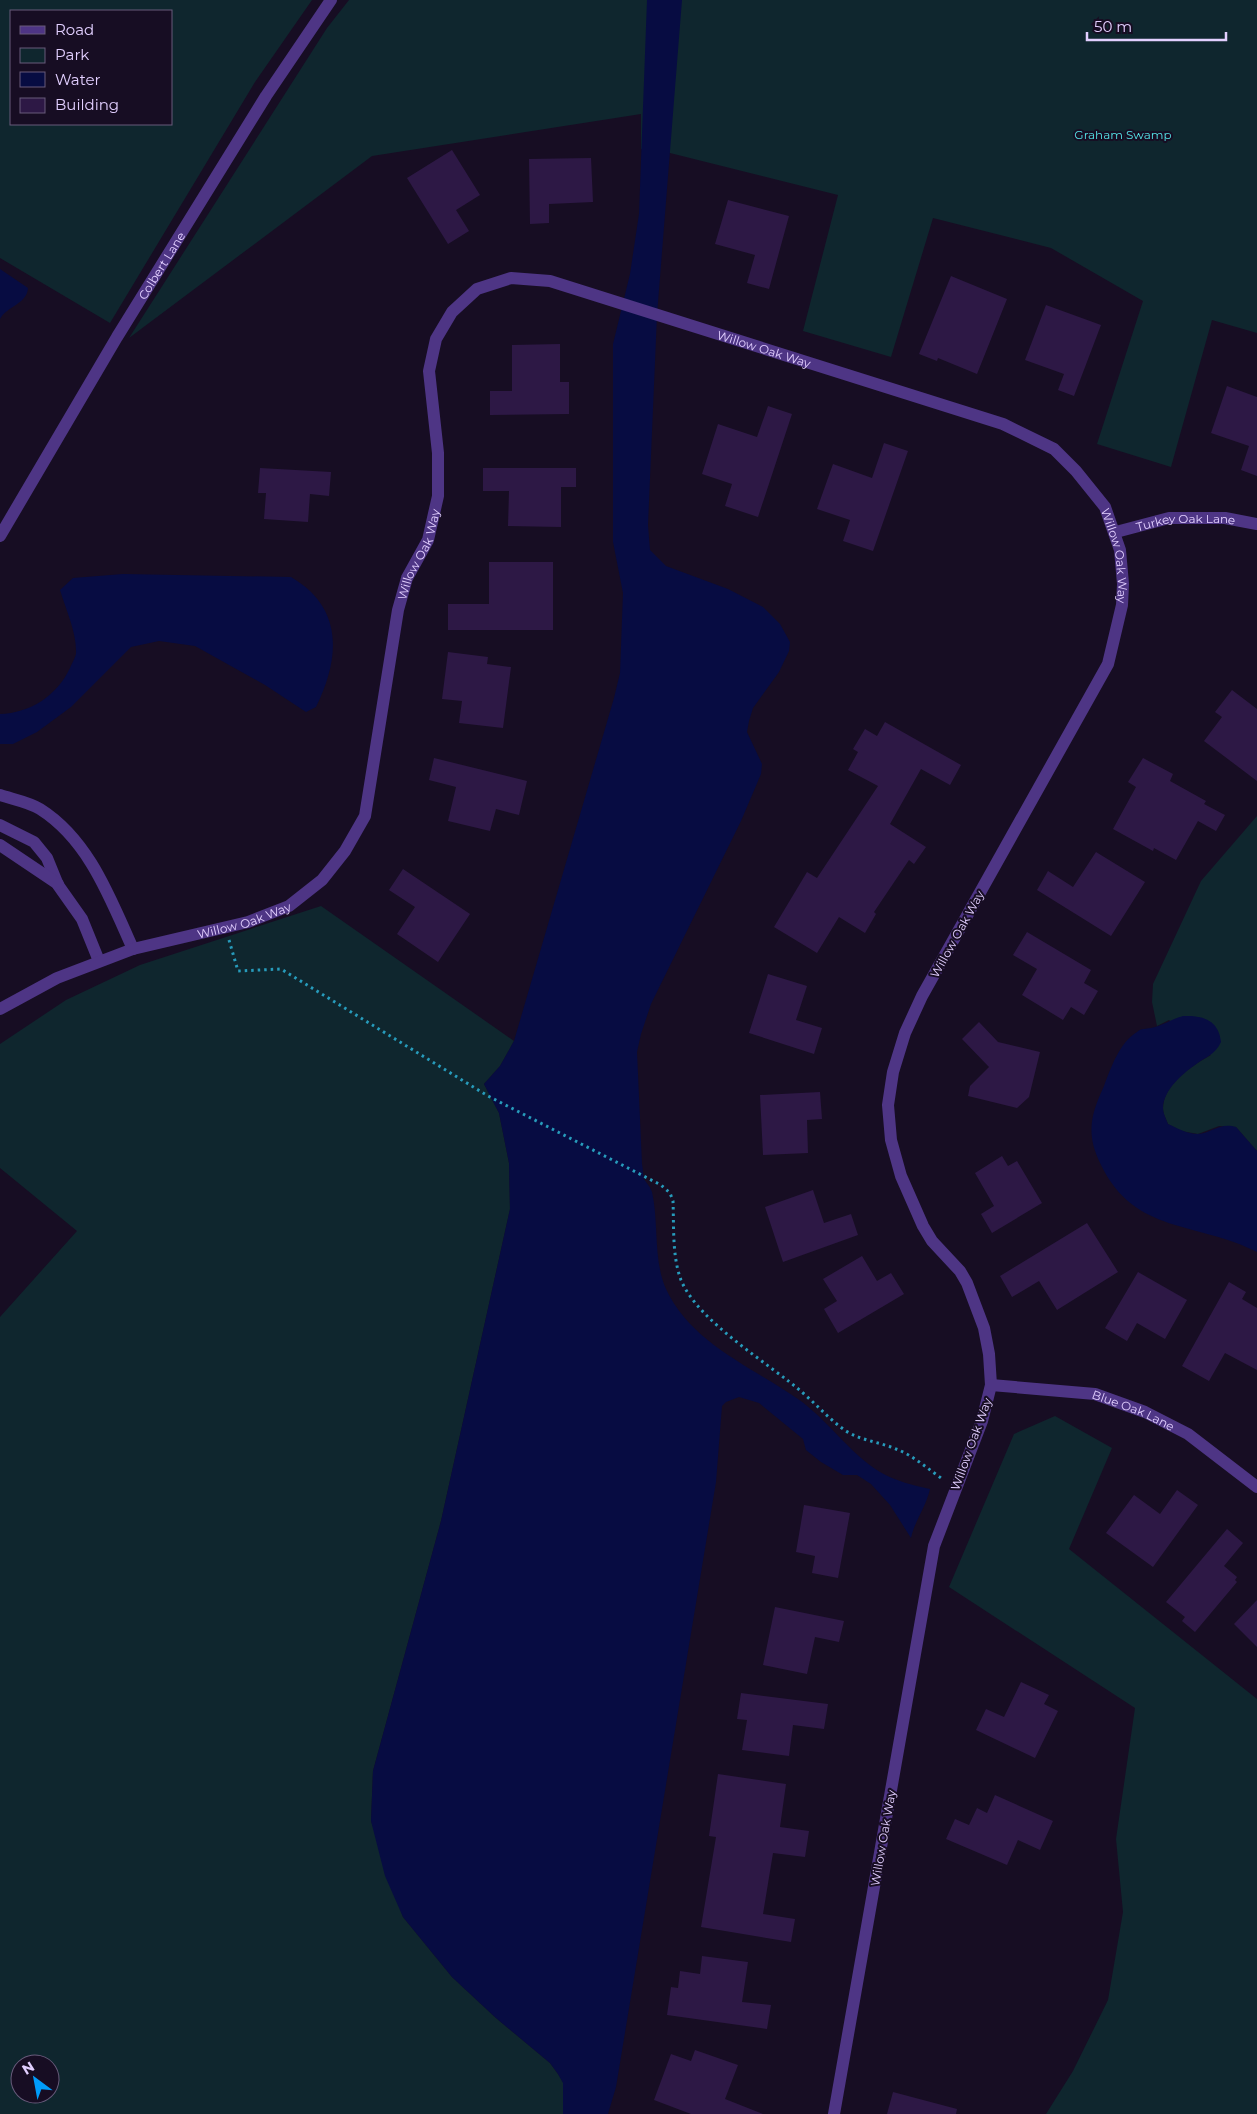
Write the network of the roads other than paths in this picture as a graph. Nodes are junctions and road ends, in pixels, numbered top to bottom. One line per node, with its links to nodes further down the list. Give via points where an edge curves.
1 (331, 0): 4 (street, Colbert Lane, via 266,96 117,337)
2 (1257, 524): 3 (street, Turkey Oak Lane, via 1225,518 1169,518)
3 (1116, 532): 9 (street, Willow Oak Way, via 1105,507 1054,449 1003,424 550,281 511,278 477,289 452,312 436,339 429,371 438,453 438,496 428,540 407,578 398,610 365,816 322,880 289,906 248,922); 12 (street, Willow Oak Way, via 1122,604 1108,664 915,1010 898,1051 889,1089 890,1140 901,1176 932,1241 967,1283 984,1328)
4 (0, 536)
5 (0, 795): 9 (street, via 39,808 68,832 94,866)
6 (0, 825): 8 (street, via 34,842 47,858)
7 (0, 845): 8 (street)
8 (58, 885): 10 (street, via 82,919)
9 (133, 949): 10 (street, Willow Oak Way)
10 (100, 961): 11 (street, Willow Oak Way, via 57,978)
11 (0, 1010)
12 (990, 1385): 13 (street, Blue Oak Lane, via 1095,1394 1145,1412 1188,1434); 14 (street, Willow Oak Way, via 982,1421 934,1546)
13 (1257, 1487)
14 (834, 2114)

